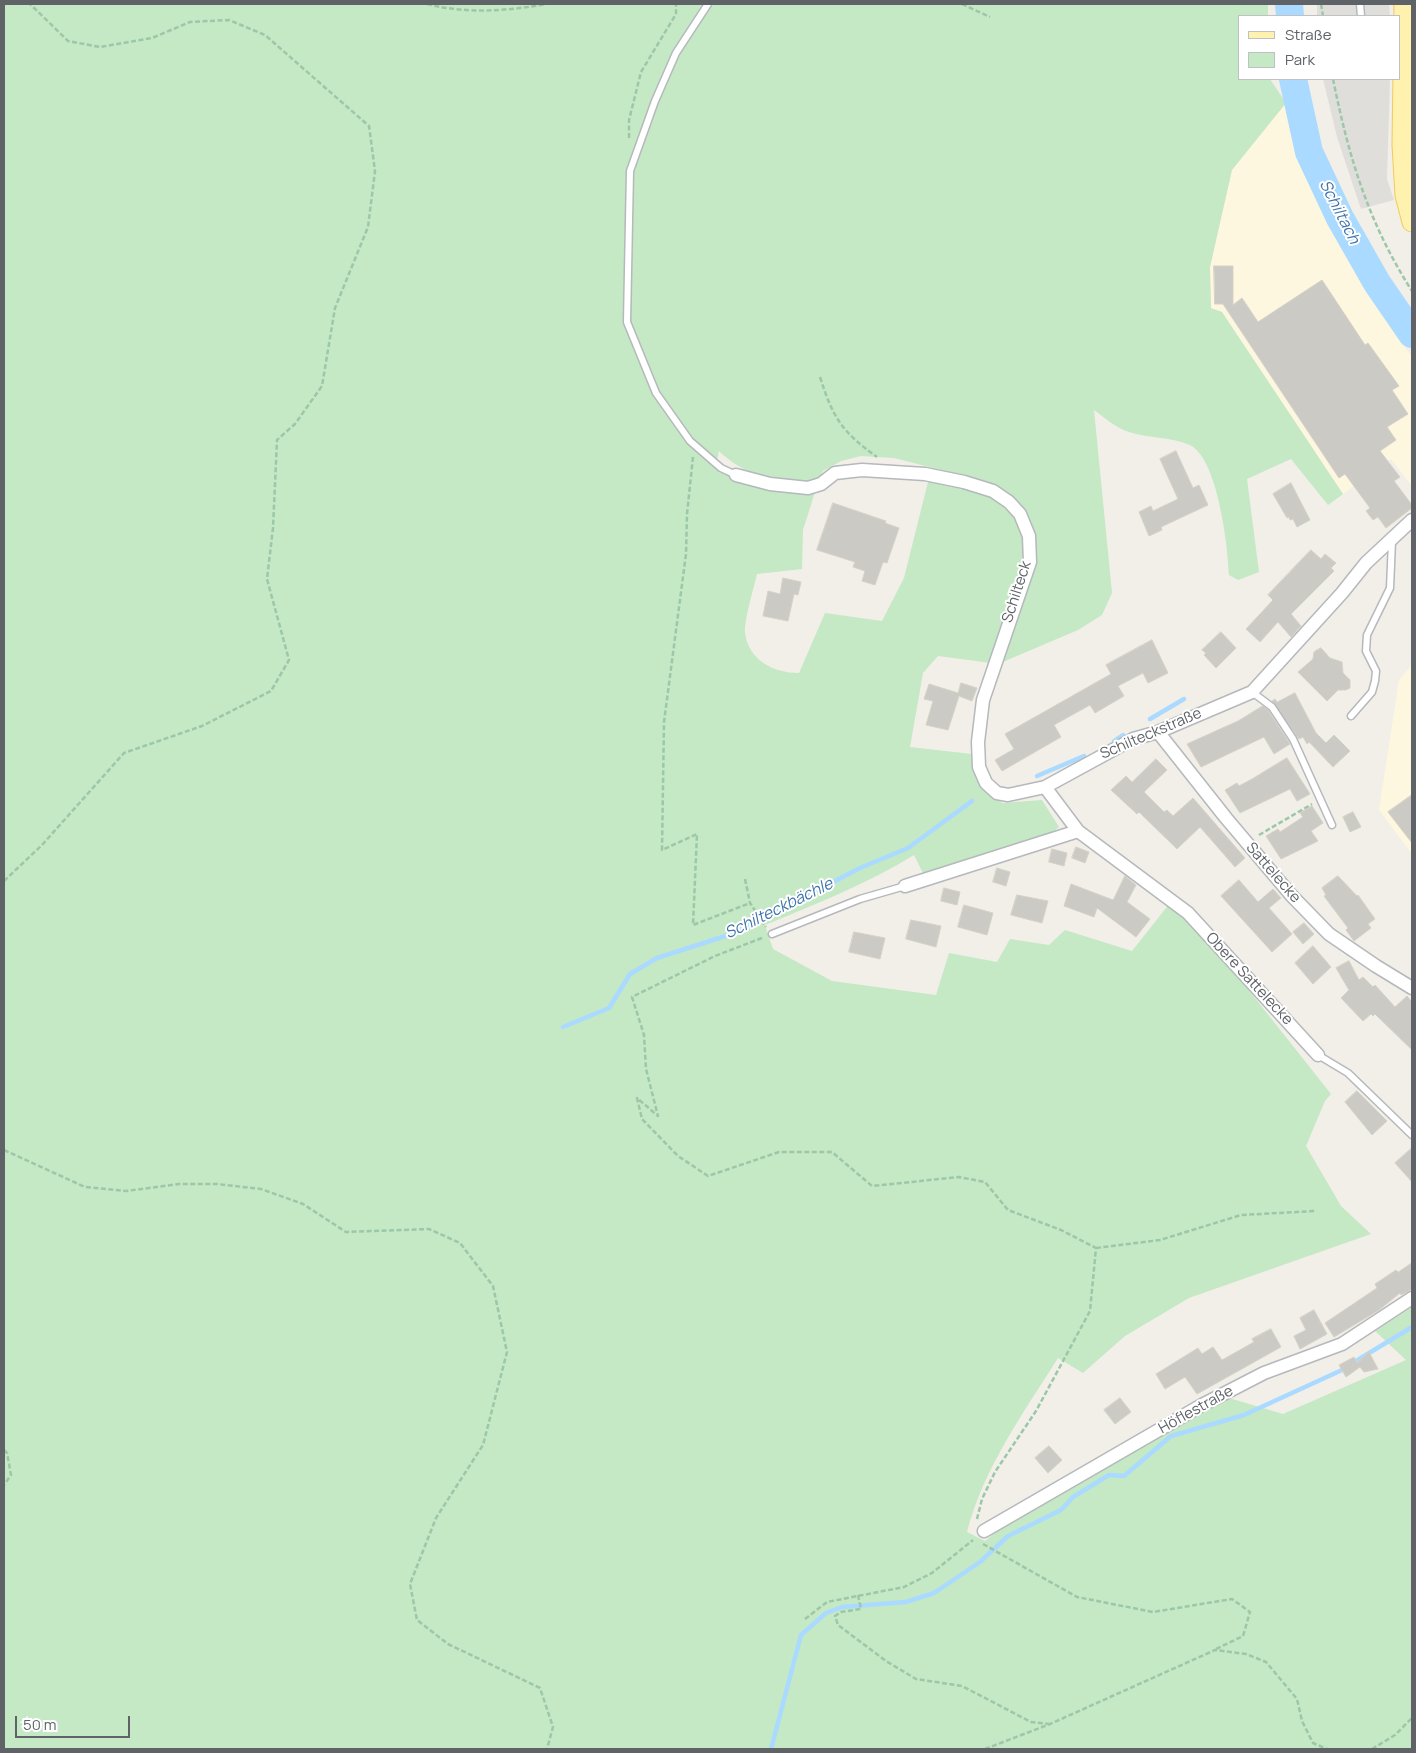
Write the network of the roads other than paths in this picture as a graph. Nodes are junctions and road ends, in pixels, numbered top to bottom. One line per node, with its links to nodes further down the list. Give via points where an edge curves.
1 (708, 4): 5 (lane, via 676,52 630,172 627,322 656,393 690,441)
2 (1404, 4): 3 (main road)
3 (1402, 37): 4 (main road, via 1402,145 1405,195)
4 (1411, 219)
5 (736, 476): 11 (street, Schilteck, via 808,488 815,487 834,473 862,470 925,474 993,491 1009,502 1020,514 1029,536 1030,562 983,700 979,767 986,783 997,793 1008,795)
6 (1412, 520): 7 (street, Schilteckstraße)
7 (1392, 538): 8 (street, Schilteckstraße); 9 (lane, via 1390,588 1367,635 1366,651 1376,670 1375,681 1372,692)
8 (1252, 692): 10 (street, Schilteckstraße); 12 (lane, via 1272,707 1293,739)
9 (1351, 716)
10 (1158, 732): 11 (street, Schilteckstraße, via 1111,749); 16 (street, Sattelecke, via 1291,895 1329,934)
11 (1046, 787): 13 (street)
12 (1332, 825)
13 (1078, 831): 14 (street); 17 (street, Obere Sattelecke, via 1188,913)
14 (904, 886): 15 (lane, via 860,899)
15 (772, 934)
16 (1412, 988)
17 (1318, 1055): 18 (lane, Obere Sattelecke, via 1348,1073)
18 (1412, 1135)
19 (1412, 1298): 20 (street, Höflestraße, via 1342,1344 1264,1373 1202,1405)
20 (984, 1531)

